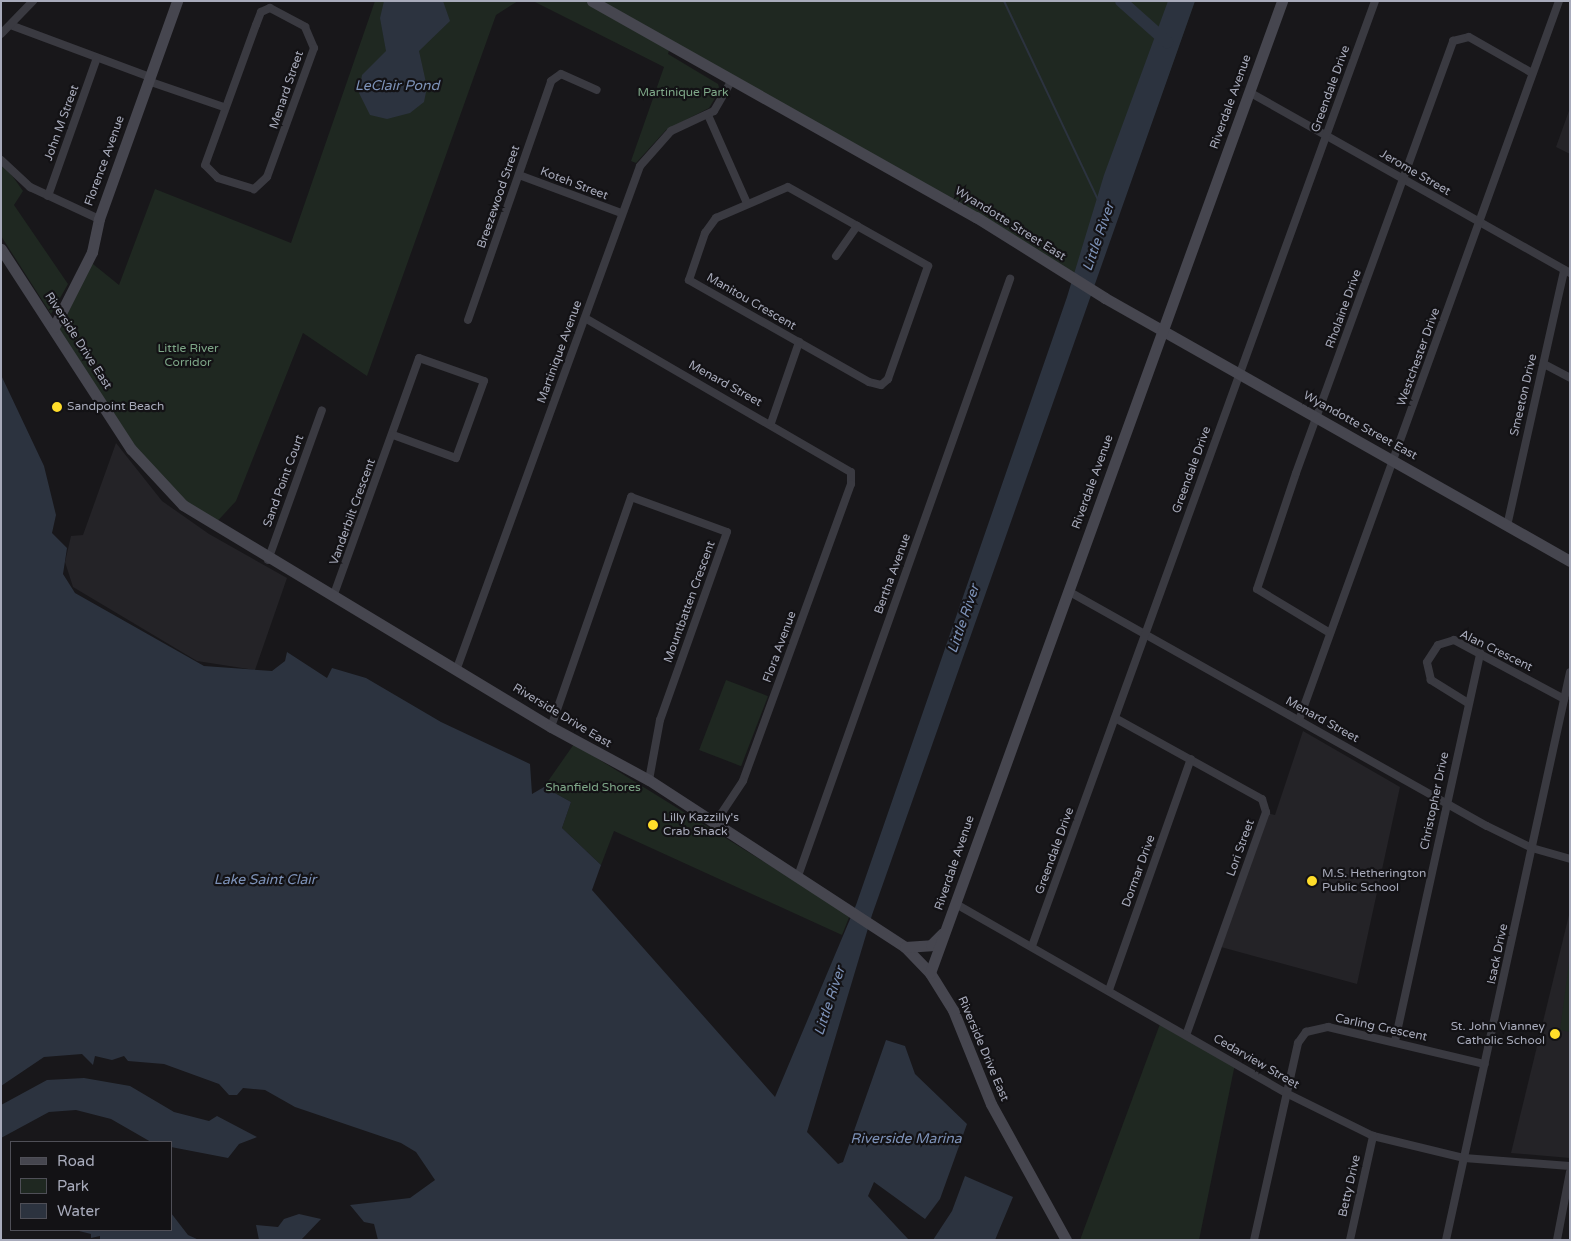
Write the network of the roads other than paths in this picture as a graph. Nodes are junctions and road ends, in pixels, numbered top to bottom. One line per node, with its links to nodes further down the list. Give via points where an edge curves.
1 (33, 1): 7 (street)
2 (177, 1): 11 (street, Florence Avenue)
3 (592, 1): 12 (street, Wyandotte Street East)
4 (1282, 1): 14 (street, Riverdale Avenue)
5 (1375, 1): 17 (street, Greendale Drive)
6 (1559, 1): 10 (street, Westchester Drive)
7 (14, 26): 8 (street); 9 (street)
8 (1, 34)
9 (97, 58): 11 (street); 21 (street, John M Street)
10 (1532, 73): 20 (street, Rholaine Drive, via 1469,37 1453,41); 25 (street, Westchester Drive)
11 (149, 79): 15 (street); 24 (street, Florence Avenue)
12 (731, 81): 16 (street); 34 (street, Wyandotte Street East, via 976,217 1065,275)
13 (597, 90): 19 (street, Breezewood Street, via 561,74 550,81)
14 (1250, 92): 17 (street, Jerome Street); 34 (street, Riverdale Avenue)
15 (224, 107): 15 (street, Menard Street, via 205,165 218,178 254,189 267,178 283,136 314,48 312,34 280,10 261,12)
16 (708, 115): 22 (street); 23 (street, Martinique Avenue, via 671,131 653,146 640,166)
17 (1327, 136): 20 (street, Jerome Street); 37 (street, Greendale Drive)
18 (1, 160): 21 (street, via 12,175)
19 (519, 175): 23 (street, Koteh Street); 32 (street, Breezewood Street)
20 (1403, 180): 25 (street, Jerome Street); 40 (street, Rholaine Drive)
21 (48, 196): 24 (street)
22 (747, 204): 26 (street, Manitou Crescent, via 788,187); 35 (street, Manitou Crescent, via 716,218 706,233 689,280)
23 (621, 213): 31 (street, Martinique Avenue)
24 (99, 219): 33 (street, Florence Avenue, via 92,252)
25 (1479, 223): 29 (street, Jerome Street); 43 (street, Westchester Drive)
26 (857, 226): 28 (street); 35 (street, Manitou Crescent, via 928,266 888,379 880,385 869,382)
27 (1, 248): 33 (street, Riverside Drive East)
28 (836, 256)
29 (1567, 272): 36 (street, Smeeton Drive)
30 (1010, 279): 66 (street, Bertha Avenue)
31 (585, 318): 41 (street, Menard Street); 53 (street, Martinique Avenue)
32 (468, 320)
33 (54, 327): 46 (street, Riverside Drive East, via 155,479 183,505)
34 (1163, 331): 37 (street, Wyandotte Street East); 48 (street, Riverdale Avenue)
35 (799, 342): 41 (street)
36 (1544, 364): 38 (street); 45 (street, Smeeton Drive)
37 (1239, 374): 40 (street, Wyandotte Street East); 51 (street, Greendale Drive)
38 (1570, 378)
39 (322, 410): 46 (street, Sand Point Court)
40 (1317, 418): 43 (street, Wyandotte Street East); 50 (street, Rholaine Drive, via 1257,589)
41 (771, 423): 44 (street, Menard Street)
42 (393, 435): 42 (street, Vanderbilt Crescent, via 456,458 484,381 419,358); 49 (street, Vanderbilt Crescent)
43 (1392, 460): 45 (street, Wyandotte Street East); 50 (street, Westchester Drive)
44 (851, 472): 63 (street, Flora Avenue, via 851,484 743,781)
45 (1507, 526): 47 (street, Wyandotte Street East)
46 (268, 560): 49 (street, Riverside Drive East)
47 (1570, 560)
48 (1068, 591): 51 (street, Menard Street); 67 (street, Riverdale Avenue)
49 (333, 598): 53 (street, Riverside Drive East)
50 (1330, 633): 58 (street, Westchester Drive)
51 (1146, 634): 57 (street, Greendale Drive); 58 (street, Menard Street)
52 (1480, 653): 55 (street, Alan Crescent); 56 (street, Christopher Drive); 56 (street, Alan Crescent, via 1454,640 1438,645 1427,662 1431,680)
53 (457, 668): 59 (street, Riverside Drive East)
54 (1570, 672): 55 (street, Isack Drive)
55 (1564, 698): 64 (street, Isack Drive)
56 (1468, 703): 62 (street, Christopher Drive)
57 (1115, 718): 60 (street, Lori Street); 69 (street, Greendale Drive)
58 (1299, 720): 62 (street, Menard Street)
59 (551, 727): 61 (street, Riverside Drive East); 61 (street, Mountbatten Crescent, via 631,497 727,532 660,720)
60 (1191, 759): 72 (street, Dormar Drive); 73 (street, Lori Street, via 1262,799 1266,812)
61 (649, 780): 63 (street, Riverside Drive East)
62 (1446, 803): 64 (street, Menard Street); 74 (street, Christopher Drive)
63 (714, 823): 66 (street, Riverside Drive East)
64 (1532, 848): 65 (street, Menard Street); 75 (street, Isack Drive)
65 (1570, 859)
66 (798, 876): 70 (street, Riverside Drive East, via 888,933)
67 (956, 904): 68 (street, Riverdale Avenue); 69 (street, Cedarview Street)
68 (946, 930): 70 (street, via 932,945); 71 (street, Riverdale Avenue)
69 (1032, 946): 72 (street, Cedarview Street)
70 (905, 948): 71 (street, Riverside Drive East)
71 (930, 973): 82 (street, Riverside Drive East, via 953,1010 977,1076)
72 (1109, 990): 73 (street, Cedarview Street)
73 (1186, 1034): 76 (street, Cedarview Street)
74 (1395, 1041): 75 (street, Carling Crescent); 76 (street, Carling Crescent, via 1315,1028 1298,1043)
75 (1485, 1064): 79 (street, Isack Drive)
76 (1286, 1093): 78 (street, Cedarview Street); 84 (street, Carling Crescent)
77 (1002, 1110): 82 (street)
78 (1373, 1136): 79 (street, Cedarview Street); 85 (street, Betty Drive)
79 (1464, 1158): 80 (street, Cedarview Street); 86 (street, Isack Drive)
80 (1570, 1166)
81 (1570, 1172): 87 (street)
82 (1032, 1177): 83 (street, Riverside Drive East)
83 (1066, 1240)
84 (1254, 1240)
85 (1350, 1240)
86 (1446, 1240)
87 (1557, 1240)

